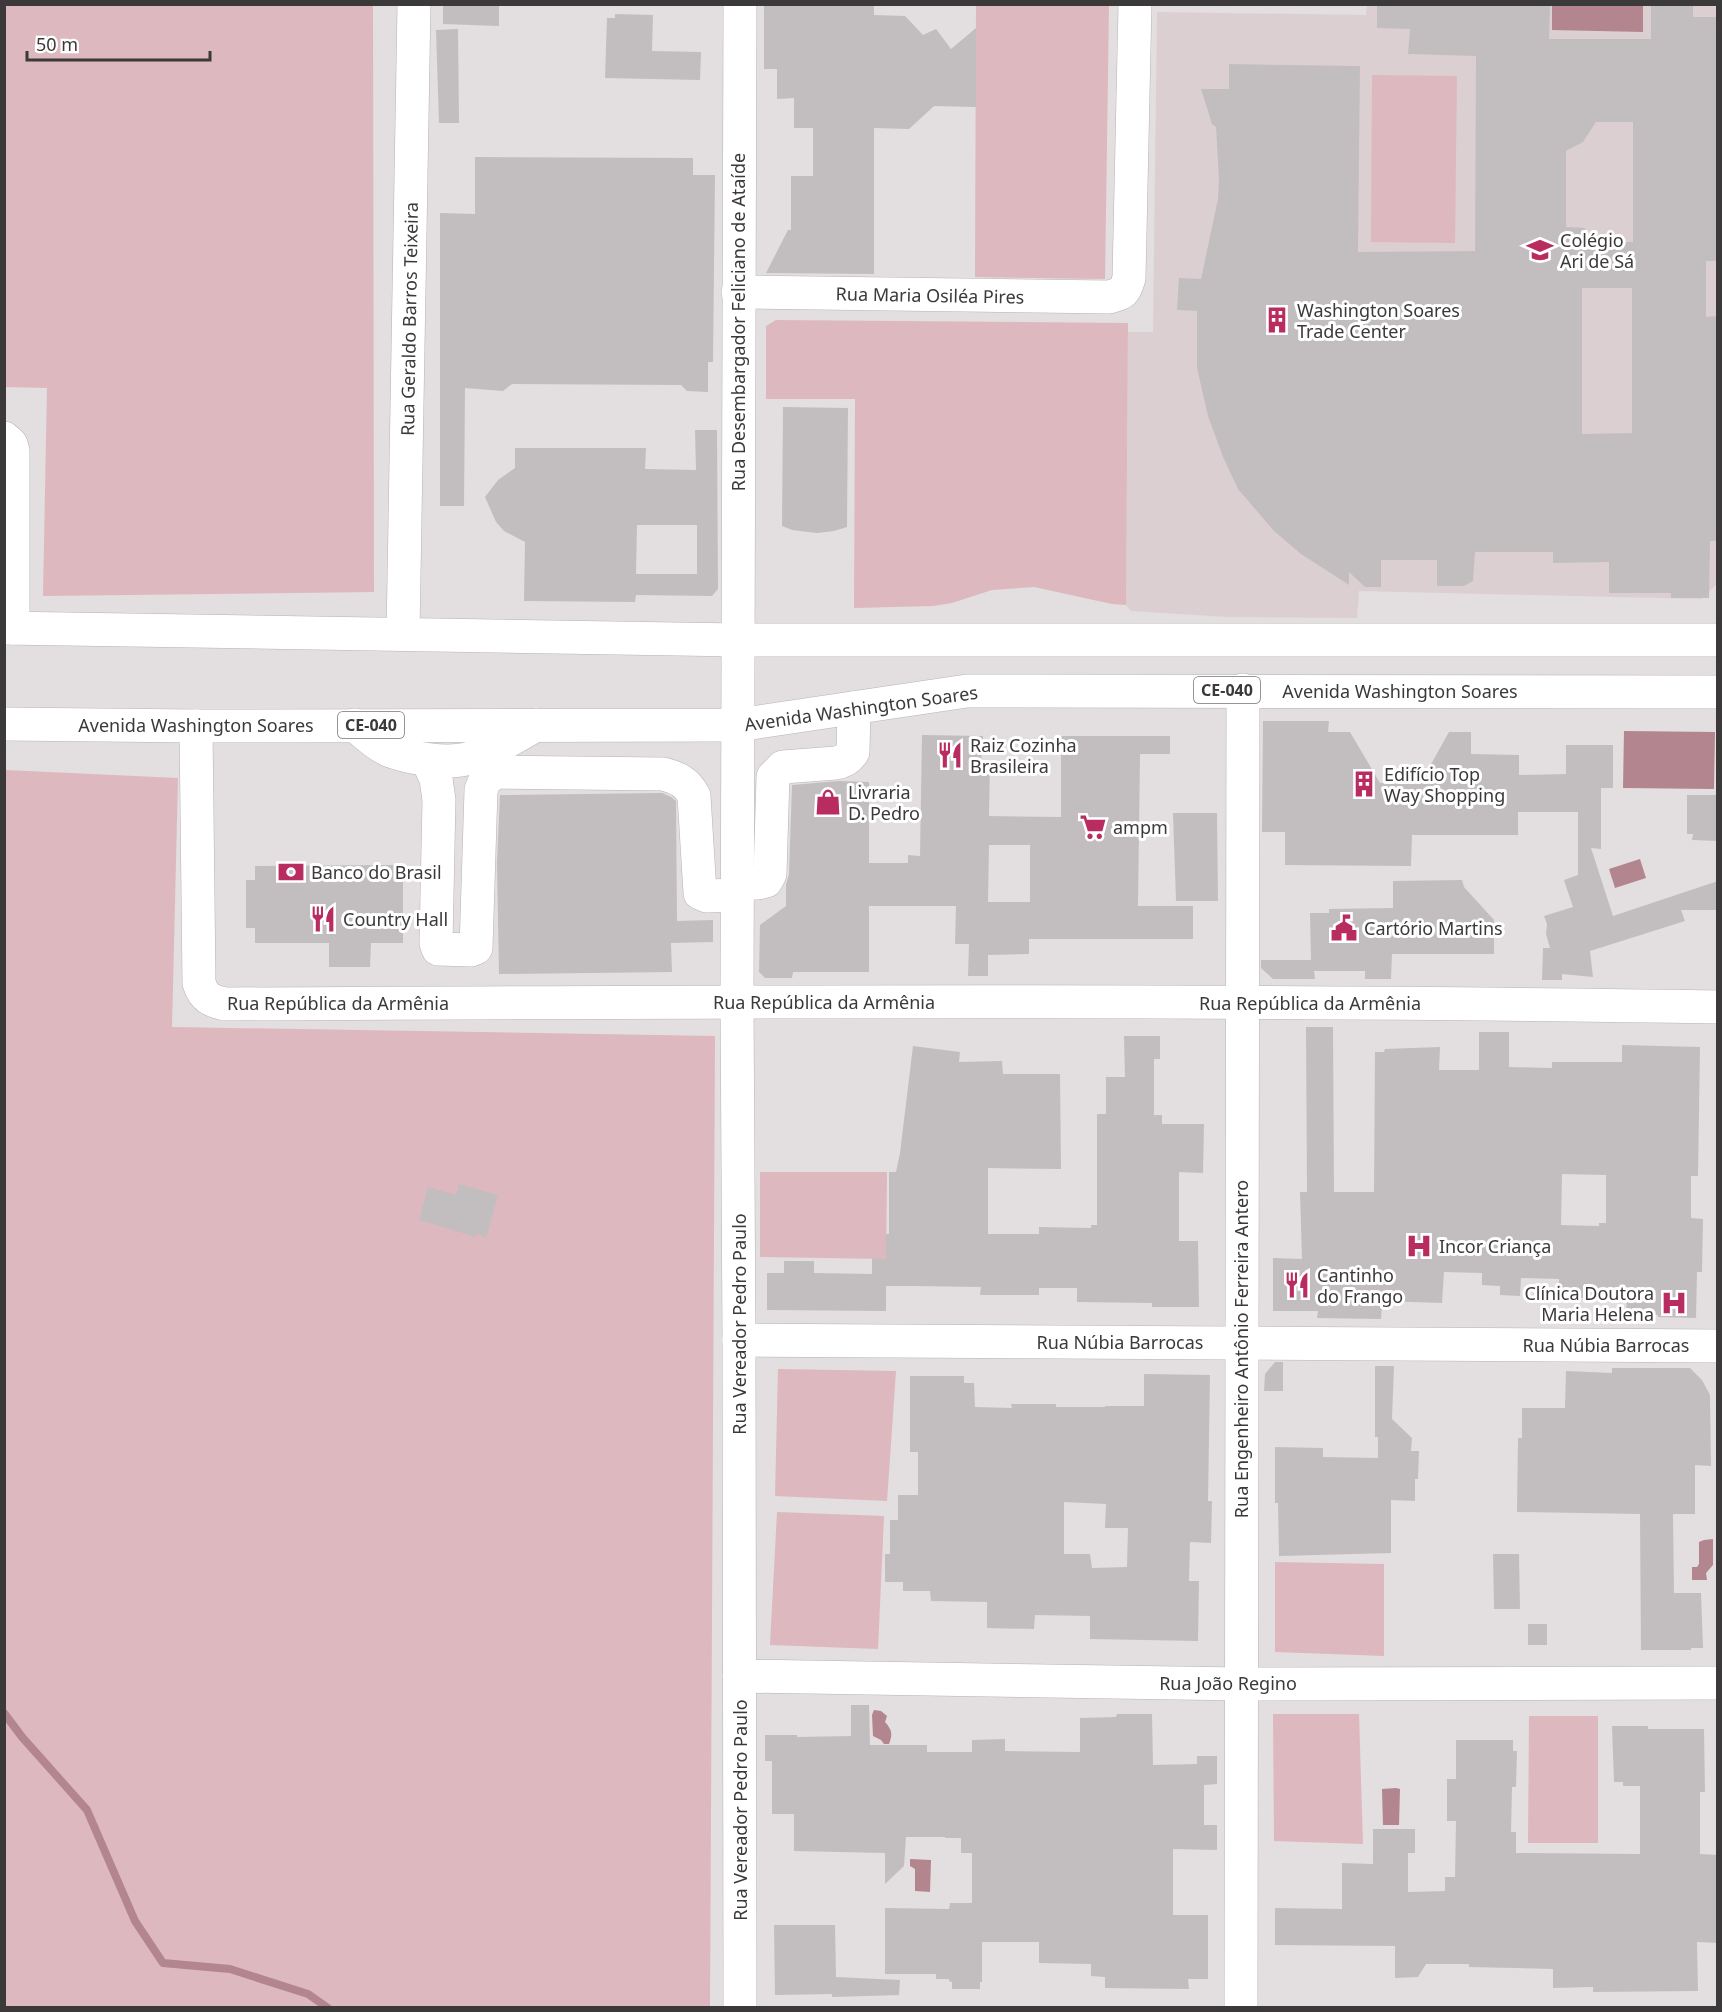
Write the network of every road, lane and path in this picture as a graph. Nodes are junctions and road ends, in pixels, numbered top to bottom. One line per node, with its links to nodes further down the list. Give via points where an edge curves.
1 (414, 4): 7 (main road, Rua Geraldo Barros Teixeira)
2 (740, 4): 4 (main road, Rua Desembargador Feliciano de Ataíde)
3 (1134, 18): 4 (main road, Rua Maria Osiléa Pires, via 1129,278 1122,293 1109,297)
4 (738, 292): 8 (main road, Rua Desembargador Feliciano de Ataíde)
5 (4, 438): 6 (main road, via 13,451)
6 (9, 628): 7 (main road)
7 (403, 634): 8 (main road)
8 (738, 640): 9 (main road); 16 (main road, Rua Vereador Pedro Paulo)
9 (1718, 640)
10 (1243, 690): 11 (main road, Avenida Washington Soares / CE-040); 12 (main road, Avenida Washington Soares / CE-040, via 967,690); 23 (main road, Rua Engenheiro Antônio Ferreira Antero)
11 (1718, 692)
12 (854, 708): 16 (main road, Avenida Washington Soares / CE-040); 21 (main road, via 853,752 848,758 836,763 783,767 773,777 770,874 766,880)
13 (4, 723): 17 (main road, Avenida Washington Soares / CE-040)
14 (355, 725): 15 (main road, Avenida Washington Soares / CE-040); 17 (main road, Avenida Washington Soares / CE-040); 19 (main road, via 389,750)
15 (536, 725): 16 (main road, Avenida Washington Soares / CE-040); 18 (main road)
16 (738, 725): 21 (main road, Rua Vereador Pedro Paulo)
17 (196, 726): 22 (main road, Rua República da Armênia, via 199,983 212,1002)
18 (468, 759): 19 (main road); 20 (main road, via 457,773)
19 (428, 761): 21 (main road, via 439,800 438,949 476,948 481,790 485,780 496,772 663,774 681,779 694,796 699,891 707,896)
20 (456, 801)
21 (738, 889): 22 (main road, Rua Vereador Pedro Paulo)
22 (736, 1002): 23 (main road, Rua República da Armênia); 25 (main road, Rua Vereador Pedro Paulo)
23 (1241, 1002): 24 (main road, Rua República da Armênia); 26 (main road, Rua Engenheiro Antônio Ferreira Antero)
24 (1718, 1007)
25 (739, 1340): 26 (main road, Rua Núbia Barrocas); 28 (main road, Rua Vereador Pedro Paulo)
26 (1242, 1342): 27 (main road, Rua Núbia Barrocas); 30 (main road, Rua Engenheiro Antônio Ferreira Antero)
27 (1718, 1346)
28 (739, 1676): 30 (main road, Rua João Regino); 31 (main road, Rua Vereador Pedro Paulo)
29 (1718, 1683): 30 (main road, Rua João Regino)
30 (1241, 1684): 32 (main road, Rua Engenheiro Antônio Ferreira Antero)
31 (741, 2007)
32 (1241, 2007)

